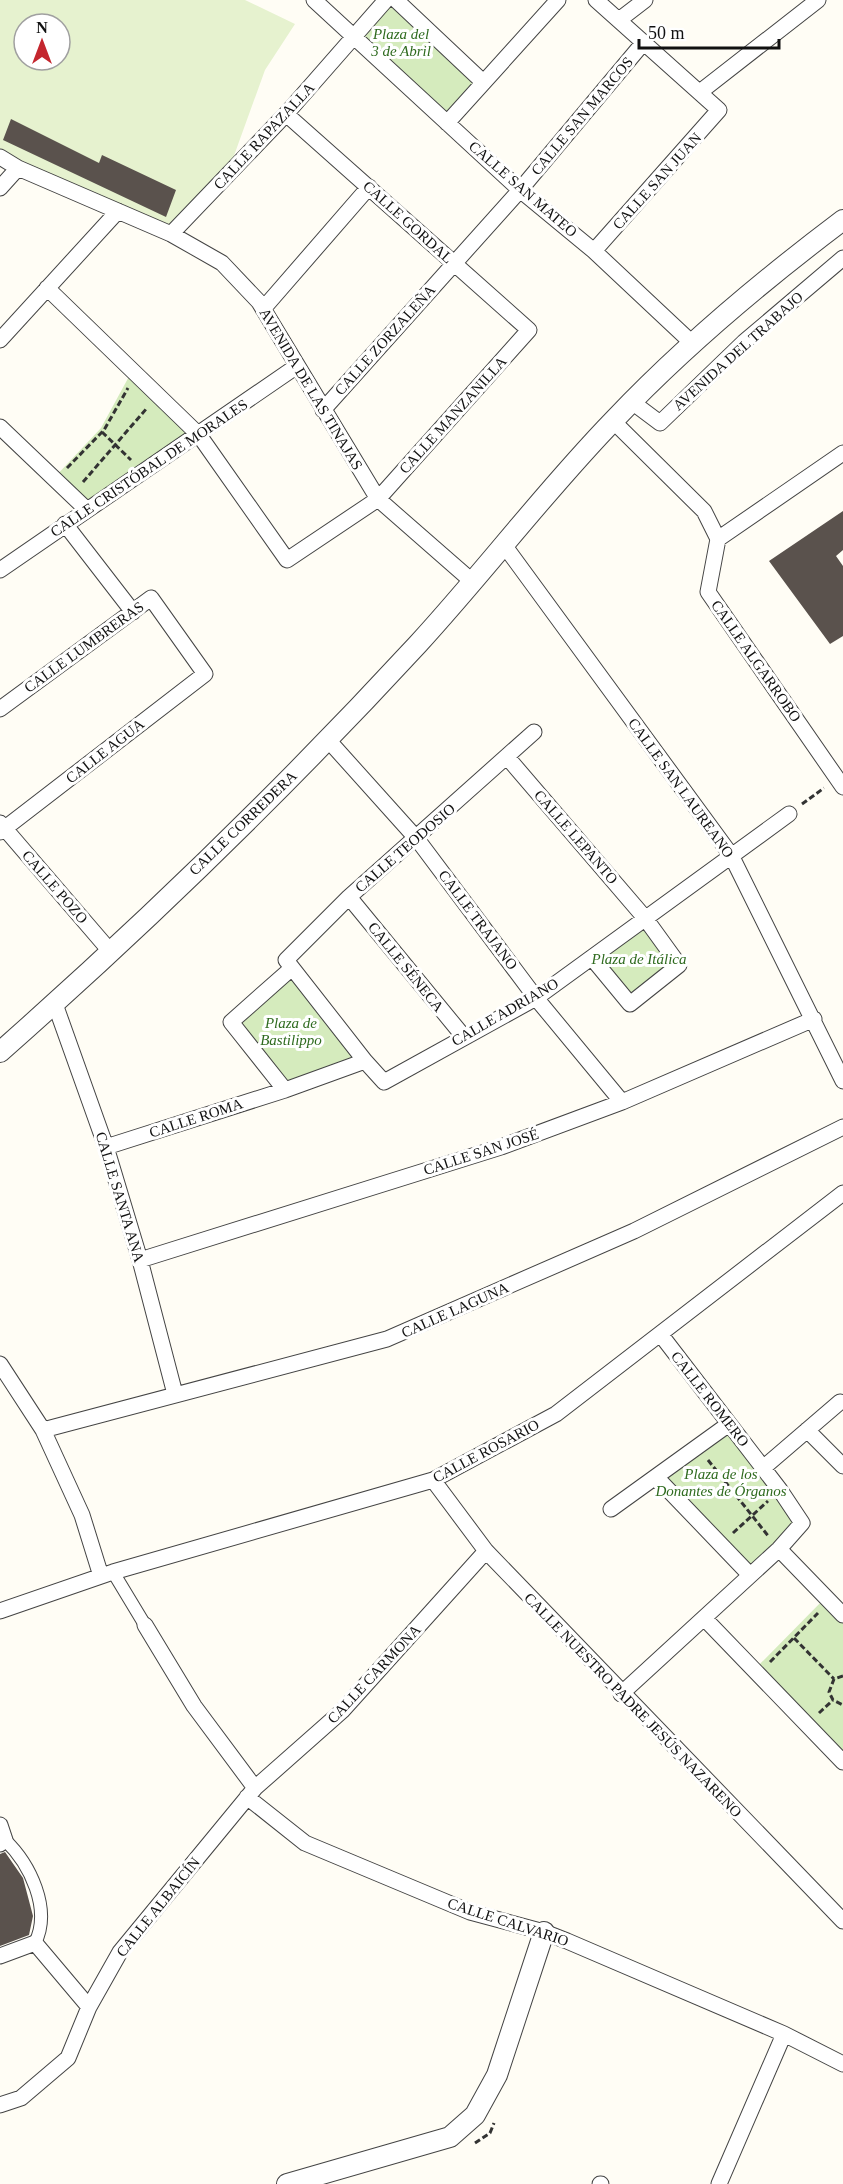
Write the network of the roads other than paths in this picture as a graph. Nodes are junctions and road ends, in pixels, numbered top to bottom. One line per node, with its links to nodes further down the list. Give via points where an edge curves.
1 (314, 0): 9 (street, CALLE SAN MATEO)
2 (386, 0): 9 (street, CALLE RAPAZALLA)
3 (396, 0): 11 (street)
4 (558, 0): 11 (street)
5 (596, 0): 8 (street)
6 (645, 0): 8 (street)
7 (818, 0): 12 (street)
8 (619, 20): 10 (street)
9 (354, 35): 13 (street, CALLE RAPAZALLA); 14 (street, CALLE SAN MATEO)
10 (644, 42): 12 (street); 19 (street, CALLE SAN MARCOS)
11 (483, 82): 14 (street)
12 (700, 92): 23 (street, CALLE SAN JUAN, via 719,110)
13 (286, 114): 17 (street, CALLE GORDAL); 22 (street, CALLE RAPAZALLA)
14 (447, 123): 19 (street, CALLE SAN MATEO)
15 (0, 157): 16 (street, AVENIDA DE LAS TINAJAS)
16 (18, 168): 18 (street); 20 (street, AVENIDA DE LAS TINAJAS)
17 (369, 187): 25 (street, CALLE GORDAL); 27 (street)
18 (0, 188)
19 (520, 190): 23 (street, CALLE SAN MATEO); 25 (street, CALLE ZORZALEÑA)
20 (118, 211): 22 (street, AVENIDA DE LAS TINAJAS); 26 (street)
21 (843, 220): 30 (street)
22 (171, 234): 27 (street, AVENIDA DE LAS TINAJAS, via 222,263)
23 (594, 251): 30 (street, CALLE SAN MATEO)
24 (843, 258): 32 (street, AVENIDA DEL TRABAJO, via 744,342 660,423)
25 (453, 263): 28 (street, CALLE GORDAL); 33 (street, CALLE ZORZALEÑA)
26 (47, 288): 29 (street); 36 (street)
27 (263, 309): 31 (street, AVENIDA DE LAS TINAJAS)
28 (529, 330): 38 (street, CALLE MANZANILLA)
29 (0, 340)
30 (692, 343): 32 (street)
31 (297, 366): 33 (street, AVENIDA DE LAS TINAJAS); 36 (street, CALLE CRISTÓBAL DE MORALES)
32 (632, 402): 34 (street)
33 (323, 410): 38 (street, AVENIDA DE LAS TINAJAS)
34 (613, 421): 41 (street, via 704,511); 42 (street)
35 (0, 427): 39 (street)
36 (199, 435): 38 (street, CALLE MANZANILLA, via 287,560); 39 (street, CALLE CRISTÓBAL DE MORALES)
37 (843, 453): 41 (street)
38 (378, 499): 44 (street, AVENIDA DE LAS TINAJAS)
39 (87, 509): 40 (street, CALLE CRISTÓBAL DE MORALES)
40 (65, 524): 43 (street, CALLE CRISTÓBAL DE MORALES); 45 (street)
41 (718, 540): 51 (street, CALLE ALGARROBO, via 708,592)
42 (504, 545): 44 (street); 55 (street, CALLE SAN LAUREANO)
43 (0, 570)
44 (474, 583): 49 (street, CALLE CORREDERA)
45 (134, 612): 46 (street, CALLE LUMBRERAS, via 151,598); 47 (street, CALLE LUMBRERAS)
46 (205, 674): 53 (street, CALLE AGUA)
47 (0, 709)
48 (534, 732): 50 (street, CALLE TEODOSIO)
49 (328, 741): 54 (street, CALLE TRAJANO); 58 (street, CALLE CORREDERA)
50 (507, 757): 54 (street, CALLE TEODOSIO); 57 (street, CALLE LEPANTO)
51 (840, 783)
52 (789, 814): 55 (street, CALLE ADRIANO)
53 (2, 828): 58 (street, CALLE POZO)
54 (417, 838): 56 (street, CALLE TEODOSIO); 61 (street, CALLE TRAJANO)
55 (731, 855): 57 (street, CALLE ADRIANO); 63 (street, CALLE SAN LAUREANO)
56 (349, 897): 60 (street, CALLE TEODOSIO, via 286,960); 64 (street, CALLE SÉNECA)
57 (645, 918): 59 (street, CALLE ADRIANO); 59 (street, via 679,965 630,1004)
58 (110, 951): 62 (street, CALLE CORREDERA)
59 (592, 958): 61 (street, CALLE ADRIANO)
60 (292, 968): 66 (street); 68 (street, via 231,1022)
61 (536, 998): 64 (street, CALLE ADRIANO); 69 (street, CALLE TRAJANO)
62 (55, 1004): 65 (street, CALLE CORREDERA); 71 (street, CALLE SANTA ANA)
63 (814, 1019): 67 (street, CALLE SAN LAUREANO); 69 (street, CALLE SAN JOSÉ)
64 (464, 1037): 66 (street, CALLE ADRIANO, via 384,1082)
65 (0, 1052)
66 (365, 1061): 68 (street)
67 (843, 1081)
68 (285, 1090): 71 (street, CALLE ROMA)
69 (622, 1102): 73 (street, CALLE SAN JOSÉ, via 501,1147)
70 (843, 1127): 76 (street, CALLE LAGUNA, via 634,1231 387,1339)
71 (106, 1147): 73 (street, CALLE SANTA ANA)
72 (843, 1192): 74 (street, CALLE ROSARIO)
73 (140, 1260): 76 (street, CALLE SANTA ANA)
74 (661, 1335): 78 (street, CALLE ROMERO); 84 (street, CALLE ROSARIO, via 556,1414)
75 (0, 1364): 79 (street)
76 (175, 1394): 79 (street, CALLE LAGUNA)
77 (840, 1402): 80 (street)
78 (729, 1424): 82 (street, CALLE ROMERO); 83 (street)
79 (43, 1430): 88 (street)
80 (807, 1430): 81 (street); 82 (street)
81 (843, 1466)
82 (763, 1468): 86 (street, CALLE ROMERO, via 802,1523)
83 (656, 1477): 85 (street); 89 (street)
84 (433, 1480): 87 (street, CALLE NUESTRO PADRE JESÚS NAZARENO); 88 (street, CALLE ROSARIO)
85 (611, 1509)
86 (779, 1549): 89 (street); 91 (street)
87 (486, 1551): 94 (street, CALLE NUESTRO PADRE JESÚS NAZARENO); 96 (street, CALLE CARMONA, via 342,1711)
88 (107, 1574): 90 (street, CALLE ROSARIO); 93 (street)
89 (750, 1575): 92 (street)
90 (0, 1611)
91 (843, 1615)
92 (704, 1618): 94 (street); 95 (street)
93 (145, 1625): 96 (street, CALLE CALVARIO)
94 (621, 1694): 98 (street, CALLE NUESTRO PADRE JESÚS NAZARENO)
95 (843, 1762)
96 (251, 1792): 99 (street, CALLE CALVARIO, via 305,1843 471,1912); 102 (street, CALLE ALBAICÍN, via 120,1952)
97 (2, 1836): 100 (street, via 40,1896 41,1930)
98 (843, 1921)
99 (544, 1932): 103 (street, CALLE CALVARIO); 106 (street, via 497,2075 475,2115 450,2137)
100 (34, 1943): 101 (street); 102 (street)
101 (0, 1956)
102 (89, 2007): 105 (street, CALLE ALBAICÍN, via 68,2058 21,2098)
103 (784, 2034): 104 (street, CALLE CALVARIO); 107 (street)
104 (843, 2064)
105 (0, 2105)
106 (287, 2184)
107 (719, 2184)

